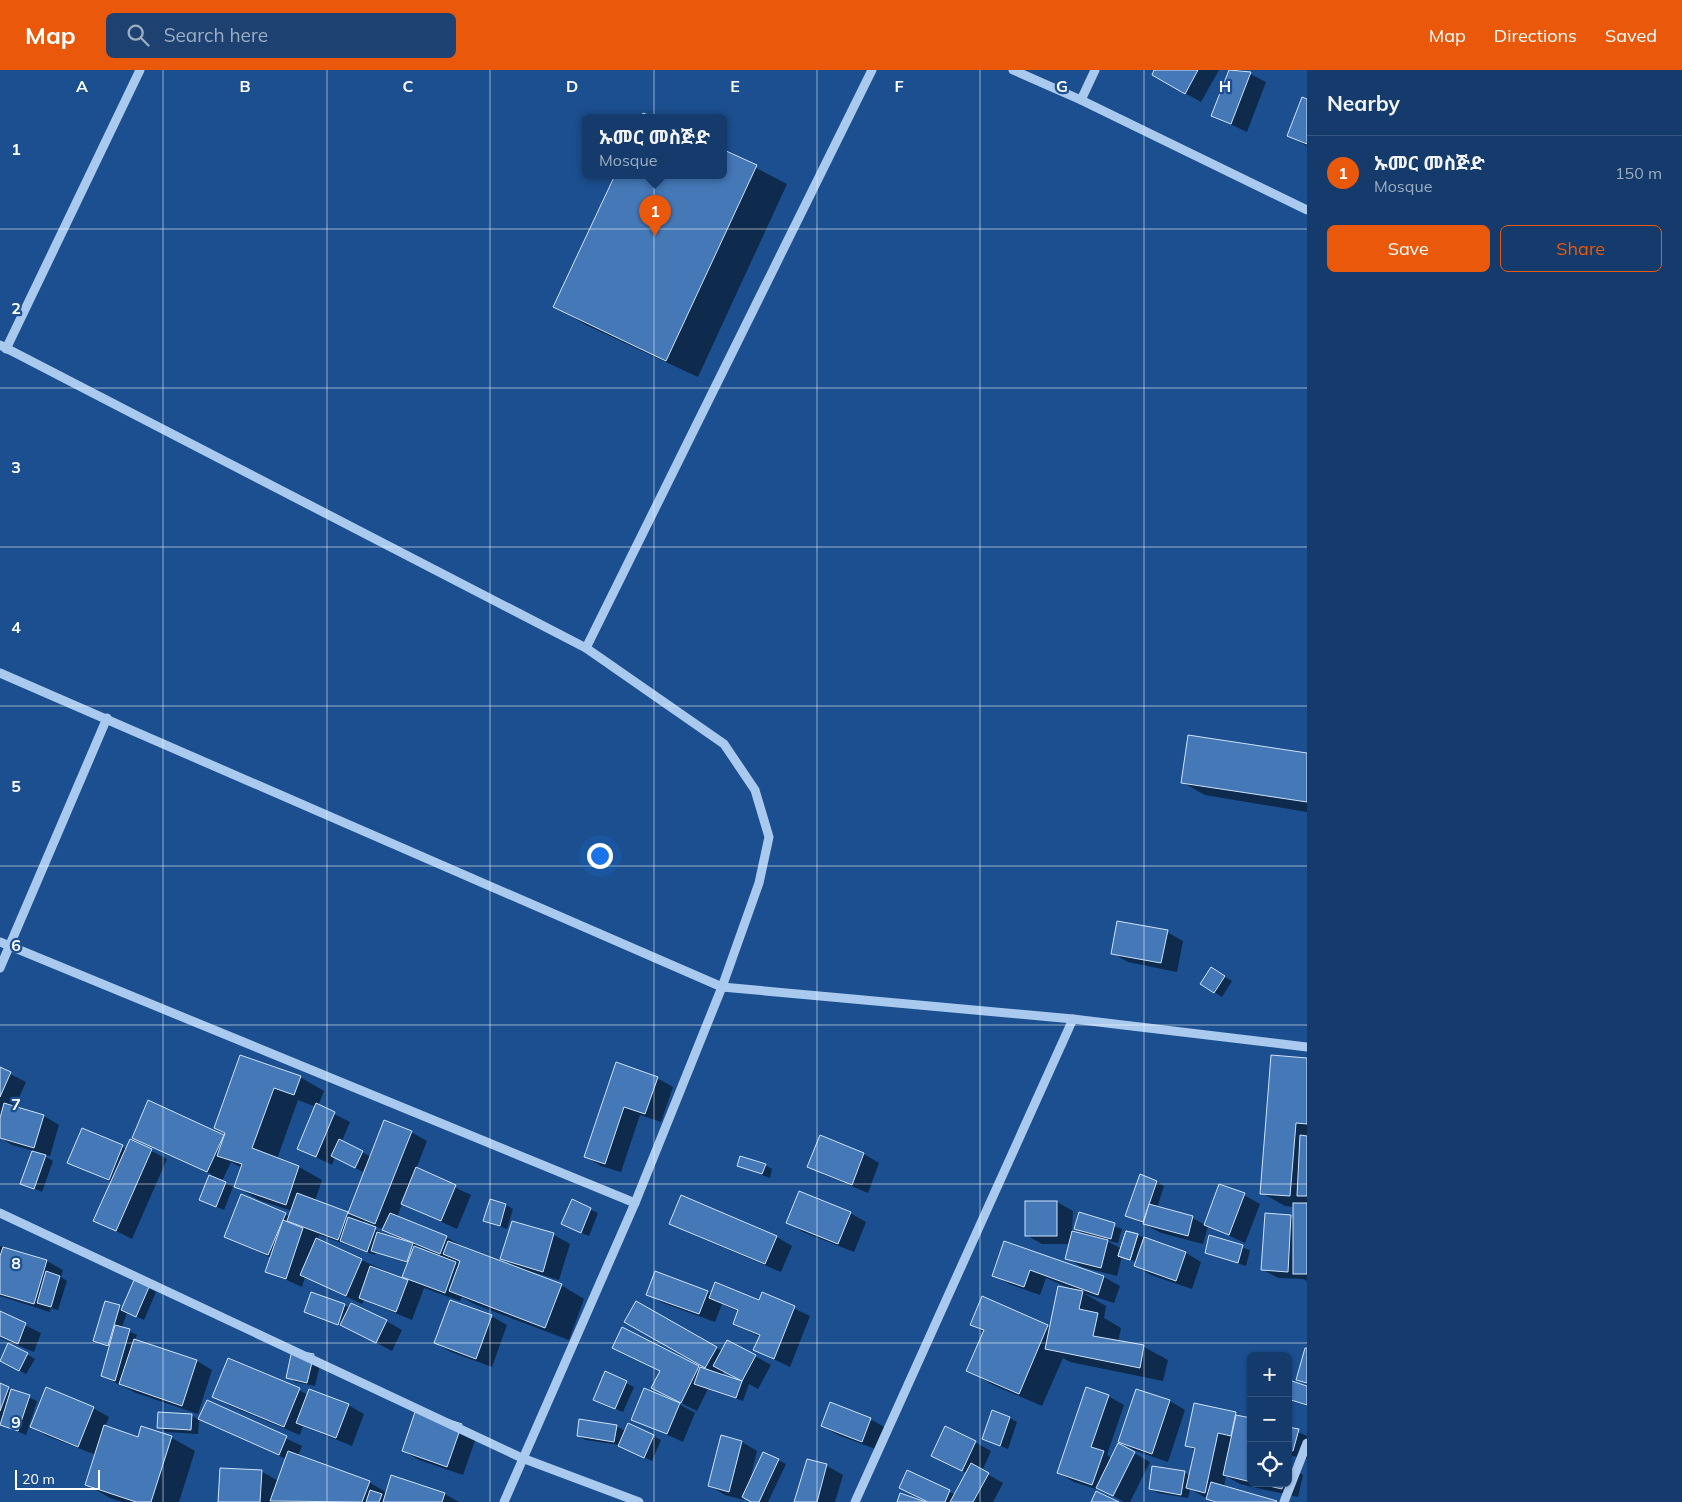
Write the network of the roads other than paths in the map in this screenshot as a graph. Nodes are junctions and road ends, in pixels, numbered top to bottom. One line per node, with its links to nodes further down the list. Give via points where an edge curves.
1 (140, 70): 7 (street)
2 (872, 70): 8 (street)
3 (1013, 70): 5 (street)
4 (1095, 70): 5 (street)
5 (1081, 100): 6 (street)
6 (1307, 210)
7 (3, 347): 8 (street)
8 (586, 648): 14 (street, via 724,744 755,790 768,837 759,884)
9 (0, 673): 10 (street)
10 (107, 718): 12 (street); 14 (street)
11 (0, 942): 12 (street)
12 (10, 946): 13 (street); 17 (street)
13 (0, 968)
14 (722, 988): 15 (street); 17 (street)
15 (1073, 1019): 16 (street); 23 (street)
16 (1307, 1047)
17 (635, 1203): 20 (street)
18 (0, 1213): 20 (street)
19 (1307, 1443): 24 (street)
20 (522, 1458): 21 (street); 22 (street)
21 (504, 1502)
22 (639, 1502)
23 (855, 1502)
24 (1284, 1502)

